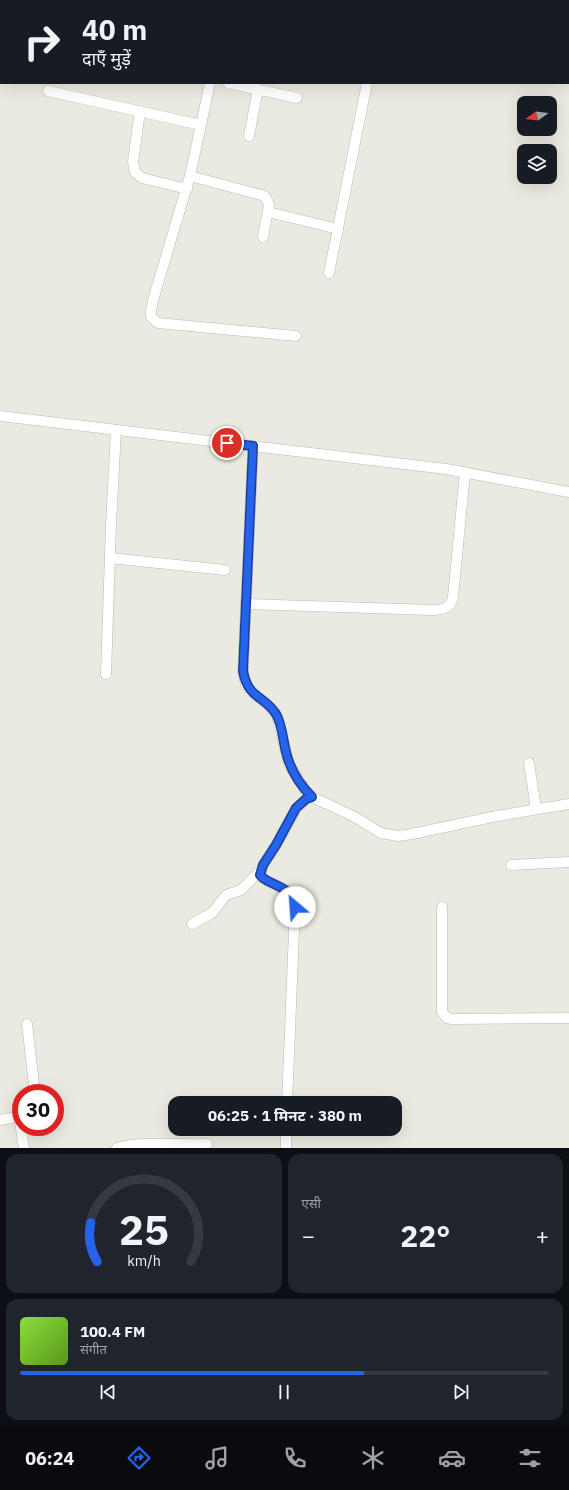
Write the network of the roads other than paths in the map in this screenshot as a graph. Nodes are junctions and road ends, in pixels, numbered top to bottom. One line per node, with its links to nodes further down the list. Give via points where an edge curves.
1 (210, 84): 8 (street)
2 (233, 84): 4 (street)
3 (366, 84): 13 (street)
4 (258, 89): 6 (street); 9 (street)
5 (48, 90): 7 (street)
6 (297, 98)
7 (140, 111): 8 (street); 11 (street, via 133,162 135,172 142,178)
8 (201, 125): 10 (street)
9 (249, 136)
10 (190, 176): 11 (street); 12 (street, via 265,196 269,205)
11 (187, 189): 16 (street, via 153,300 151,317 155,322 165,324)
12 (268, 212): 13 (street); 14 (street)
13 (338, 229): 15 (street)
14 (263, 237)
15 (329, 273)
16 (296, 336)
17 (0, 416): 18 (street)
18 (116, 430): 19 (street); 22 (street)
19 (253, 446): 20 (street); 24 (street)
20 (465, 472): 21 (street); 24 (street, via 453,597 448,607 432,610)
21 (569, 492)
22 (110, 558): 23 (street); 25 (street)
23 (225, 570)
24 (246, 604): 27 (street, via 243,671 246,684 277,716 289,764)
25 (106, 674)
26 (529, 763): 29 (street)
27 (312, 797): 29 (street, via 388,835 412,834); 32 (street, via 296,808)
28 (569, 804): 29 (street)
29 (536, 809)
30 (569, 862): 31 (street)
31 (511, 865)
32 (260, 871): 34 (street, via 241,890 226,896 212,913); 38 (street, via 263,878 291,895 295,907)
33 (442, 907): 35 (street, via 443,1015 452,1019)
34 (192, 924)
35 (569, 1018)
36 (27, 1024): 37 (street)
37 (34, 1084)
38 (287, 1096)
39 (12, 1118): 40 (street)
40 (0, 1120)
41 (22, 1136): 44 (street)
42 (286, 1136): 46 (street)
43 (207, 1144): 45 (street, via 136,1145)
44 (24, 1148)
45 (117, 1148)
46 (286, 1148)

